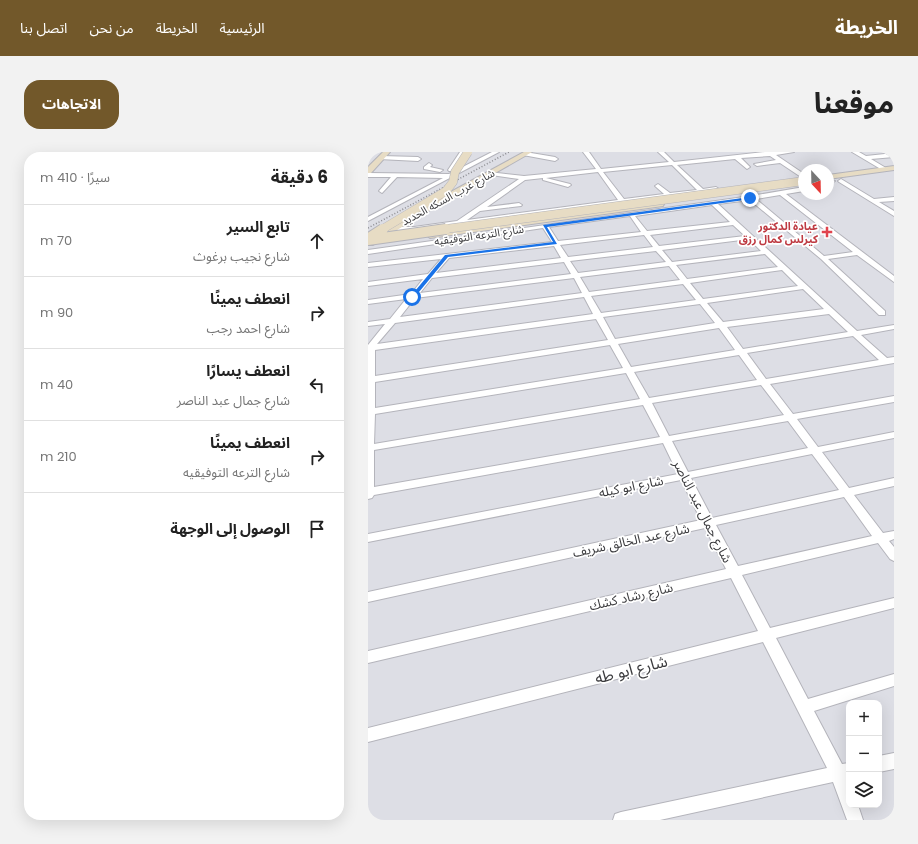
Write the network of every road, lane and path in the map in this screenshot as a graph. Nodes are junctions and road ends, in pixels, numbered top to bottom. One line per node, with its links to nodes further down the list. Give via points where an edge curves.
1 (387, 152): 12 (main road)
2 (463, 152): 28 (street)
3 (468, 152): 69 (main road, bridge, via 446,191)
4 (496, 152): 28 (street)
5 (586, 152): 27 (street)
6 (661, 152): 20 (street)
7 (731, 152): 14 (street)
8 (791, 152): 11 (street)
9 (855, 152): 15 (street)
10 (527, 153): 17 (street); 29 (main road, شارع غرب السكه الحديد)
11 (769, 153): 14 (street); 18 (street)
12 (380, 155): 16 (street); 19 (main road); 26 (main road)
13 (894, 155): 15 (street)
14 (736, 157): 20 (street); 23 (street)
15 (864, 158): 25 (street)
16 (418, 159)
17 (555, 159)
18 (781, 161): 21 (street); 30 (street)
19 (368, 163)
20 (673, 164): 27 (street); 48 (street)
21 (757, 164)
22 (429, 165): 28 (street, via 427,169)
23 (747, 167)
24 (894, 168): 25 (main road)
25 (884, 169): 38 (main road)
26 (368, 171)
27 (600, 171): 34 (street); 55 (street)
28 (450, 173): 32 (street); 62 (street)
29 (491, 173): 35 (street); 66 (main road, شارع غرب السكه الحديد)
30 (798, 174)
31 (368, 175): 32 (street)
32 (396, 175): 46 (street)
33 (894, 175): 40 (main road)
34 (537, 177): 35 (street); 39 (street)
35 (524, 178): 49 (street)
36 (798, 179): 69 (main road, bridge)
37 (798, 179): 48 (street, شارع الترعه التوفيقيه)
38 (834, 180)
39 (553, 181): 42 (street); 47 (street)
40 (834, 181)
41 (834, 182): 56 (street)
42 (568, 185)
43 (798, 185): 71 (main road)
44 (658, 186): 51 (street)
45 (798, 190): 50 (street, شارع الترعه التوفيقيه)
46 (382, 191)
47 (559, 191)
48 (702, 191): 51 (street, شارع الترعه التوفيقيه)
49 (504, 192): 54 (street); 58 (street)
50 (781, 193): 52 (street, شارع الترعه التوفيقيه); 75 (street)
51 (668, 195): 55 (street, شارع الترعه التوفيقيه)
52 (750, 198): 57 (street, شارع الترعه التوفيقيه); 77 (street)
53 (894, 199): 56 (street)
54 (516, 200): 58 (street); 59 (street)
55 (622, 201): 59 (street, شارع الترعه التوفيقيه)
56 (874, 202): 61 (street)
57 (713, 203): 60 (street, شارع الترعه التوفيقيه); 64 (street)
58 (478, 210): 63 (street)
59 (524, 214): 63 (street, شارع الترعه التوفيقيه)
60 (631, 214): 65 (street, شارع الترعه التوفيقيه); 67 (street)
61 (894, 214)
62 (368, 219)
63 (458, 223): 66 (street, شارع الترعه التوفيقيه)
64 (735, 223): 67 (street); 68 (street)
65 (545, 226): 70 (street, شارع جمال عبد الناصر); 73 (street, شارع الترعه التوفيقيه)
66 (392, 229): 71 (main road, شارع غرب السكه الحديد)
67 (644, 233): 70 (street); 72 (street)
68 (750, 236): 72 (street); 74 (street)
69 (368, 239)
70 (556, 243): 76 (street); 78 (street, شارع جمال عبد الناصر)
71 (368, 244)
72 (656, 247): 78 (street); 79 (street)
73 (368, 252)
74 (766, 252): 79 (street); 81 (street)
75 (858, 253): 77 (street); 84 (street)
76 (447, 256): 80 (street); 83 (street)
77 (823, 258): 93 (street)
78 (566, 260): 82 (street, شارع جمال عبد الناصر); 83 (street)
79 (670, 264): 82 (street); 85 (street)
80 (368, 265)
81 (784, 268): 85 (street); 87 (street)
82 (576, 276): 88 (street, شارع جمال عبد الناصر); 89 (street)
83 (428, 278): 86 (street); 89 (street)
84 (894, 280)
85 (684, 281): 88 (street); 90 (street)
86 (368, 284)
87 (804, 287): 90 (street); 92 (street)
88 (586, 294): 94 (street, شارع جمال عبد الناصر); 95 (street)
89 (412, 297): 91 (street); 95 (street)
90 (701, 301): 94 (street); 97 (street)
91 (368, 302)
92 (831, 311): 97 (street); 99 (street)
93 (882, 313)
94 (598, 315): 100 (street, شارع جمال عبد الناصر); 101 (street)
95 (392, 320): 96 (street); 101 (street)
96 (368, 324)
97 (721, 325): 100 (street); 102 (street)
98 (894, 327): 99 (street)
99 (855, 334): 102 (street); 103 (street)
100 (613, 342): 104 (street, شارع جمال عبد الناصر); 105 (street)
101 (369, 348): 105 (street)
102 (741, 352): 104 (street); 106 (street)
103 (890, 361): 106 (street)
104 (628, 370): 108 (street, شارع جمال عبد الناصر); 109 (street)
105 (370, 380): 109 (street)
106 (764, 382): 108 (street); 110 (street)
107 (894, 399): 110 (street)
108 (646, 401): 112 (street, شارع جمال عبد الناصر); 113 (street)
109 (369, 412): 113 (street)
110 (790, 417): 112 (street); 114 (street)
111 (894, 435): 114 (street, شارع ابو كيله)
112 (665, 439): 115 (street, شارع جمال عبد الناصر); 117 (street)
113 (368, 448): 117 (street)
114 (815, 450): 115 (street, شارع ابو كيله); 118 (street)
115 (684, 476): 119 (street, شارع جمال عبد الناصر); 121 (street, شارع ابو كيله)
116 (894, 482): 118 (street, شارع عبد الخالق شريف)
117 (368, 493)
118 (847, 493): 119 (street, شارع عبد الخالق شريف); 122 (street)
119 (709, 524): 124 (street, شارع جمال عبد الناصر); 125 (street, شارع عبد الخالق شريف)
120 (894, 535): 122 (street, شارع رشاد كشك)
121 (368, 538)
122 (881, 538): 123 (street); 124 (street, شارع رشاد كشك)
123 (894, 556)
124 (734, 572): 127 (street, شارع جمال عبد الناصر); 128 (street, شارع رشاد كشك)
125 (368, 598)
126 (894, 603): 127 (street, شارع ابو طه)
127 (767, 635): 130 (street, شارع جمال عبد الناصر); 131 (street, شارع ابو طه)
128 (368, 657)
129 (894, 680): 130 (street)
130 (804, 707): 134 (street, شارع جمال عبد الناصر)
131 (368, 735)
132 (894, 761): 133 (street)
133 (882, 763)
134 (844, 772): 135 (street, شارع جمال عبد الناصر); 137 (street)
135 (846, 785)
136 (850, 808): 138 (street, شارع جمال عبد الناصر)
137 (621, 820)
138 (855, 820)

